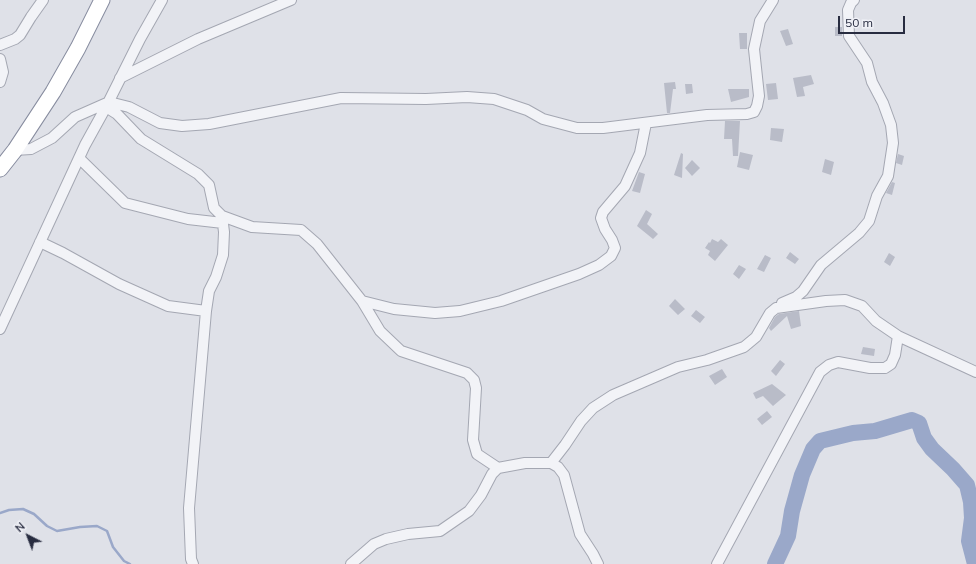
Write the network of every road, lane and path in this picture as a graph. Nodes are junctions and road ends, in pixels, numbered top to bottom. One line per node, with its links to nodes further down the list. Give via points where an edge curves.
1 (43, 0): 7 (street, via 20,35)
2 (102, 0): 13 (highway, via 53,92)
3 (162, 0): 9 (street)
4 (291, 0): 9 (street, via 198,39)
5 (773, 0): 12 (street, via 760,21 754,49 760,96 754,112)
6 (854, 0): 19 (street, via 848,10 849,36 867,63 872,82 891,125 893,143 888,176 877,196 869,221 859,233 821,265 803,291)
7 (0, 45)
8 (0, 59): 10 (street, via 3,72)
9 (120, 78): 11 (street)
10 (0, 82)
11 (108, 104): 12 (street, via 129,107 160,123 182,126 209,124 341,98 426,100 467,97 494,99 543,119 577,128); 13 (street, via 75,117 52,138 30,149); 14 (street); 16 (street, via 141,139 198,174 209,185 214,208)
12 (646, 123): 18 (street, via 640,153 625,186 601,218 615,248 611,256 599,265 501,301 460,311 414,311)
13 (15, 150): 15 (highway)
14 (79, 158): 16 (street, via 125,203 188,219); 17 (street)
15 (0, 168)
16 (222, 219): 18 (street, via 252,227 301,230 317,244); 20 (street, via 223,255 209,291)
17 (40, 242): 20 (street, via 119,284 168,306); 21 (street)
18 (362, 301): 25 (street, via 380,331 401,351 467,373 474,380 476,388 473,440 477,454)
19 (776, 308): 22 (street, via 845,300 862,306 876,321); 24 (street, via 770,313 756,337 744,347 678,367 613,395 593,408)
20 (206, 311): 26 (street, via 189,508)
21 (0, 329)
22 (898, 336): 23 (street); 29 (street, via 892,364 885,368 838,362 829,364 820,372)
23 (976, 372)
24 (551, 463): 25 (street, via 525,463); 28 (street, via 564,475 580,534)
25 (498, 468): 27 (street, via 469,511 440,531 386,539 374,544)
26 (192, 564)
27 (351, 564)
28 (598, 564)
29 (717, 564)

